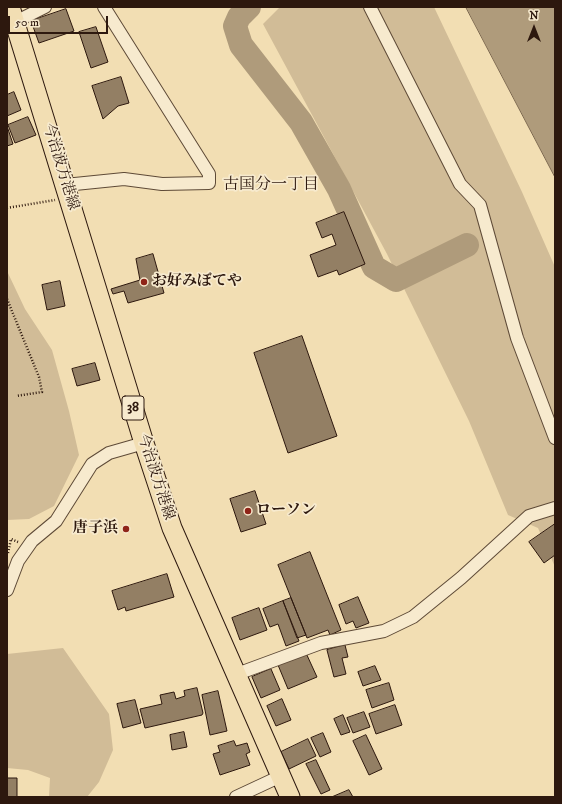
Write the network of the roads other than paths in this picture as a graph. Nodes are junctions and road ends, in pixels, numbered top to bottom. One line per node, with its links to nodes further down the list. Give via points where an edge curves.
1 (45, 7): 4 (street)
2 (104, 7): 5 (street, via 209,174 209,183 162,184 124,179)
3 (370, 7): 6 (street, via 460,184 480,206 517,338)
4 (12, 14): 5 (main road, 今治波方港線 / 38)
5 (67, 192): 7 (main road, 今治波方港線 / 38)
6 (555, 438)
7 (144, 443): 9 (street, via 109,453 92,464 56,521 32,541 18,561); 10 (main road, 今治波方港線 / 38, via 172,528)
8 (555, 508): 10 (street, via 529,516 461,578 408,620 384,631 321,643)
9 (7, 590)
10 (237, 674): 11 (main road, 今治波方港線 / 38)
11 (281, 776): 12 (street); 13 (main road, 今治波方港線 / 38)
12 (236, 797)
13 (290, 797)

